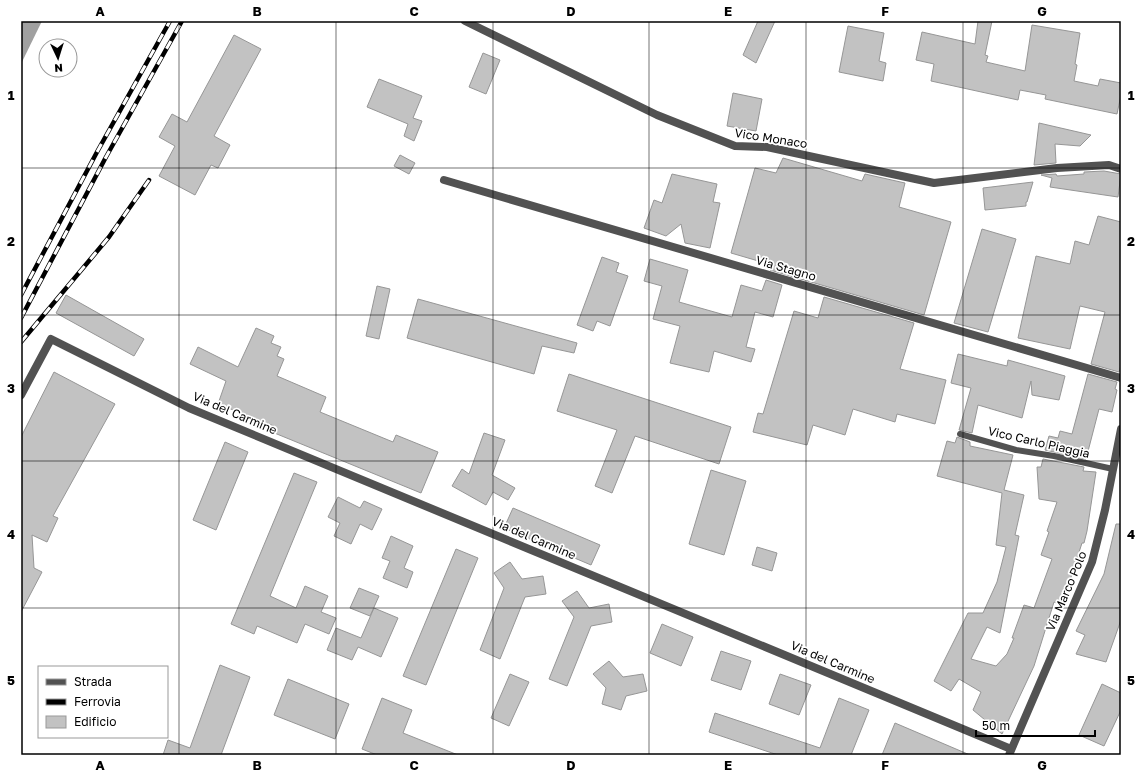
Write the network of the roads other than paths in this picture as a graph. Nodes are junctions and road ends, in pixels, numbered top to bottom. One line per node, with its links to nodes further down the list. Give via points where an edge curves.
1 (465, 21): 2 (street, Vico Monaco, via 657,115 735,146 767,147 934,183 1057,168 1109,165)
2 (1121, 168)
3 (444, 180): 4 (street, Via Stagno)
4 (1121, 378)
5 (21, 395): 9 (street, Via del Carmine, via 51,339 189,408)
6 (1121, 429): 8 (street, Via Marco Polo)
7 (960, 434): 8 (lane, Vico Carlo Piaggia, via 1016,450)
8 (1113, 470): 9 (street, Via Marco Polo, via 1092,562)
9 (1010, 752)

